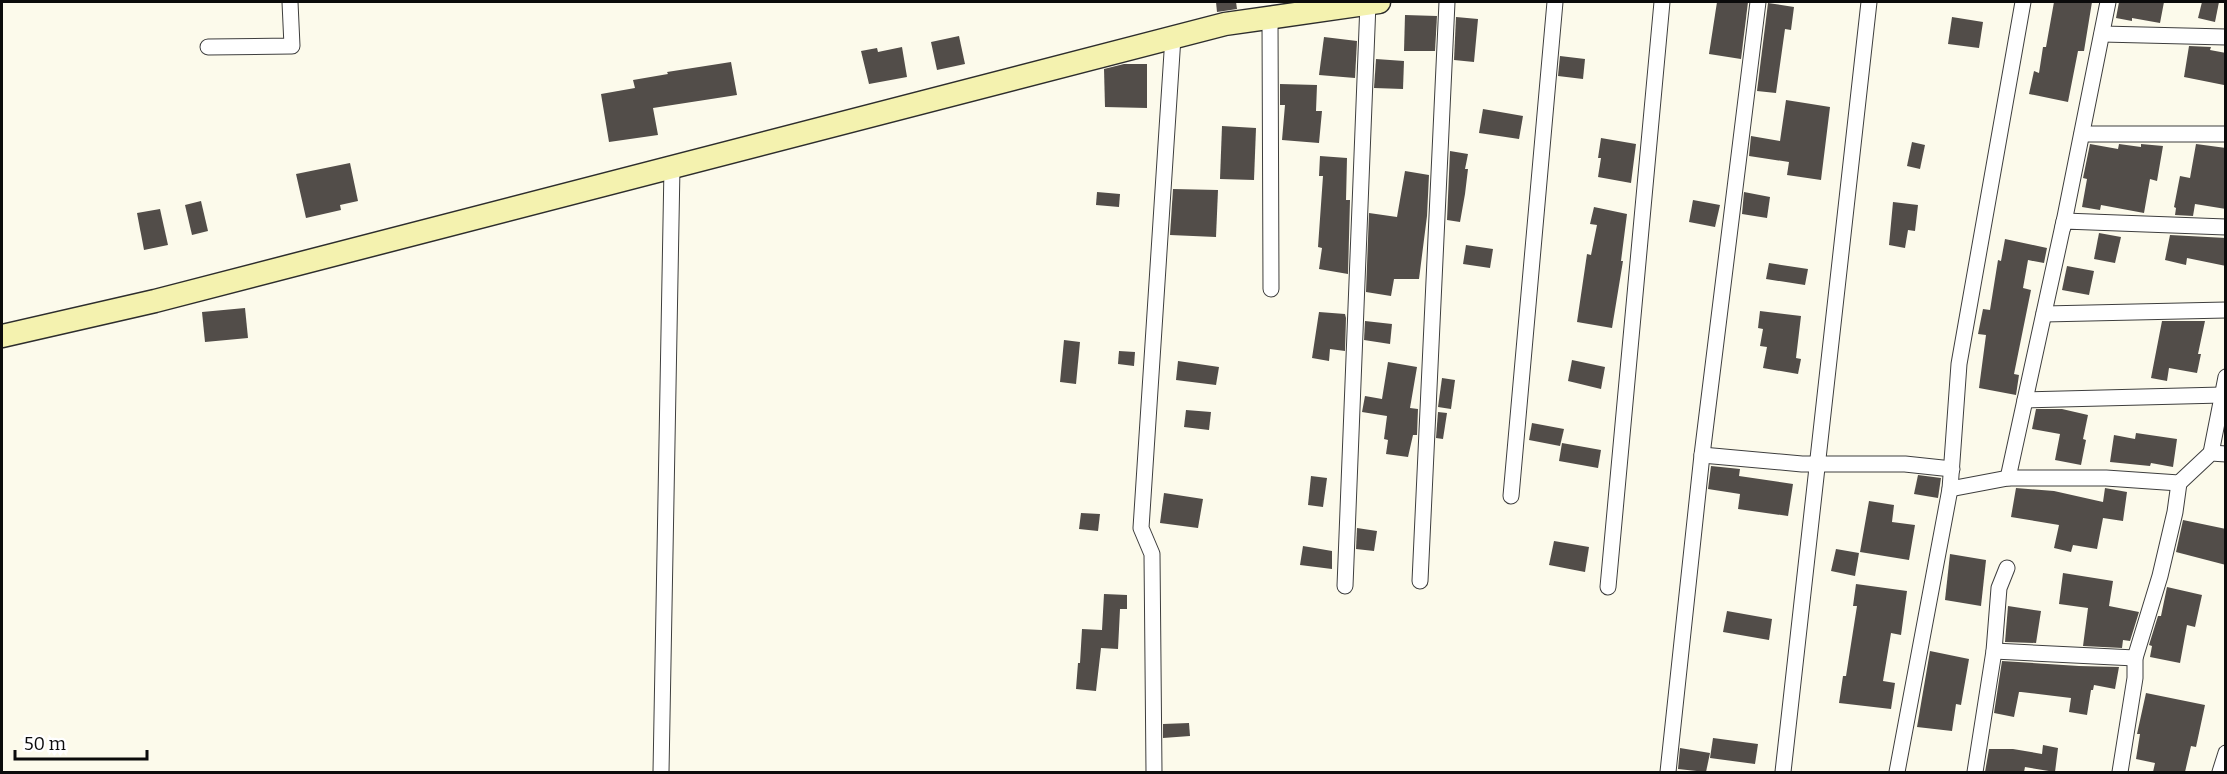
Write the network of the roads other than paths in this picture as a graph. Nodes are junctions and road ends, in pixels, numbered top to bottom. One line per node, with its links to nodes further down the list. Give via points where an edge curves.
1 (290, 2): 14 (street, via 292,46)
2 (1374, 2): 10 (street); 37 (street)
3 (1447, 2): 36 (street)
4 (1555, 2): 34 (street)
5 (1662, 2): 38 (street)
6 (1758, 2): 28 (street)
7 (1869, 2): 29 (street)
8 (2023, 2): 30 (street, via 1959,364)
9 (2108, 2): 11 (street)
10 (1269, 18): 13 (street); 20 (street)
11 (2102, 34): 12 (street); 15 (street)
12 (2226, 37)
13 (1173, 38): 17 (street); 43 (street, via 1141,528 1152,554)
14 (208, 47)
15 (2082, 134): 16 (street); 18 (street)
16 (2226, 134)
17 (672, 167): 23 (street, via 154,301); 42 (street)
18 (2063, 227): 19 (street, via 2064,221); 22 (street)
19 (2226, 227)
20 (1271, 289)
21 (2226, 310): 22 (street)
22 (2044, 314): 26 (street)
23 (2, 336)
24 (2226, 377): 25 (street)
25 (2222, 395): 26 (street); 27 (street)
26 (2025, 400): 31 (street)
27 (2218, 453): 32 (street)
28 (1702, 455): 29 (street); 44 (street)
29 (1817, 464): 30 (street, via 1905,464); 45 (street)
30 (1952, 469): 33 (street)
31 (2008, 478): 32 (street); 33 (street)
32 (2179, 483): 40 (street, via 2160,576)
33 (1950, 489): 46 (street)
34 (1510, 496)
35 (2007, 568): 39 (street, via 1999,588)
36 (1420, 581)
37 (1345, 586)
38 (1608, 587)
39 (1994, 651): 40 (street); 47 (street)
40 (2135, 658): 48 (street)
41 (2226, 753): 49 (street)
42 (661, 772)
43 (1154, 772)
44 (1668, 772)
45 (1783, 772)
46 (1897, 772)
47 (1975, 772)
48 (2120, 772)
49 (2220, 772)

